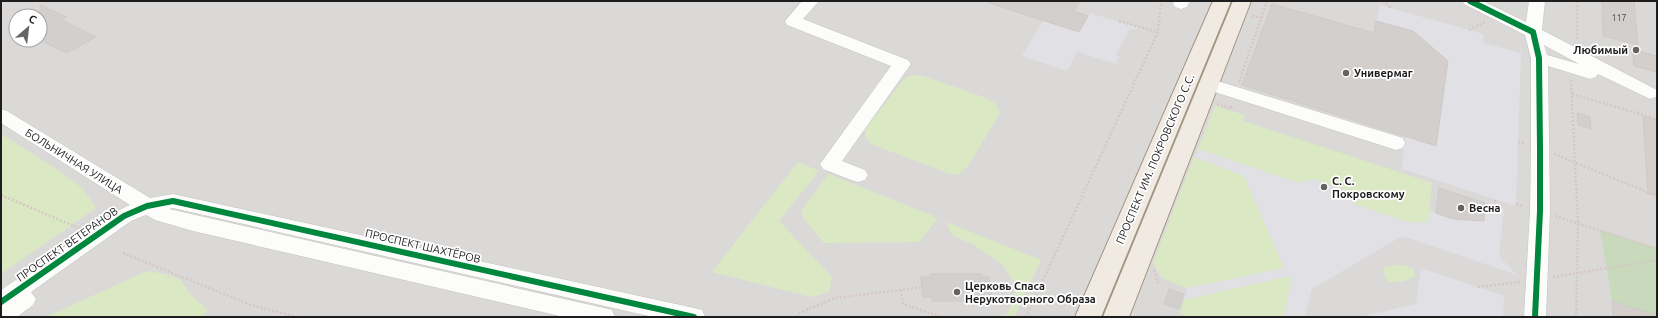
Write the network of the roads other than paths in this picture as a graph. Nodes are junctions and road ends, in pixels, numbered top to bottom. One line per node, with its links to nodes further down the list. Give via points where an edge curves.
1 (812, 1): 13 (street, via 793,21 902,64 830,164)
2 (1222, 1): 19 (main road, ПРОСПЕКТ ИМ. ПОКРОВСКОГО С.С.)
3 (1242, 1): 9 (main road, ПРОСПЕКТ ИМ. ПОКРОВСКОГО С.С.)
4 (1470, 1): 6 (street)
5 (1537, 1): 6 (street)
6 (1533, 32): 7 (street); 8 (street)
7 (1539, 58): 8 (street); 21 (street, via 1540,211)
8 (1574, 62): 10 (street)
9 (1208, 84): 12 (street); 20 (main road, ПРОСПЕКТ ИМ. ПОКРОВСКОГО С.С.)
10 (1654, 94)
11 (1, 115): 14 (street, БОЛЬНИЧНАЯ УЛИЦА)
12 (1396, 143)
13 (858, 175)
14 (154, 210): 15 (street, ПРОСПЕКТ ВЕТЕРАНОВ, via 124,216); 16 (street, ПРОСПЕКТ ВЕТЕРАНОВ); 17 (street, via 209,227); 18 (street, ПРОСПЕКТ ШАХТЁРОВ, via 173,201)
15 (1, 302)
16 (1, 317)
17 (604, 317)
18 (694, 317)
19 (1088, 317)
20 (1116, 317)
21 (1534, 317)

